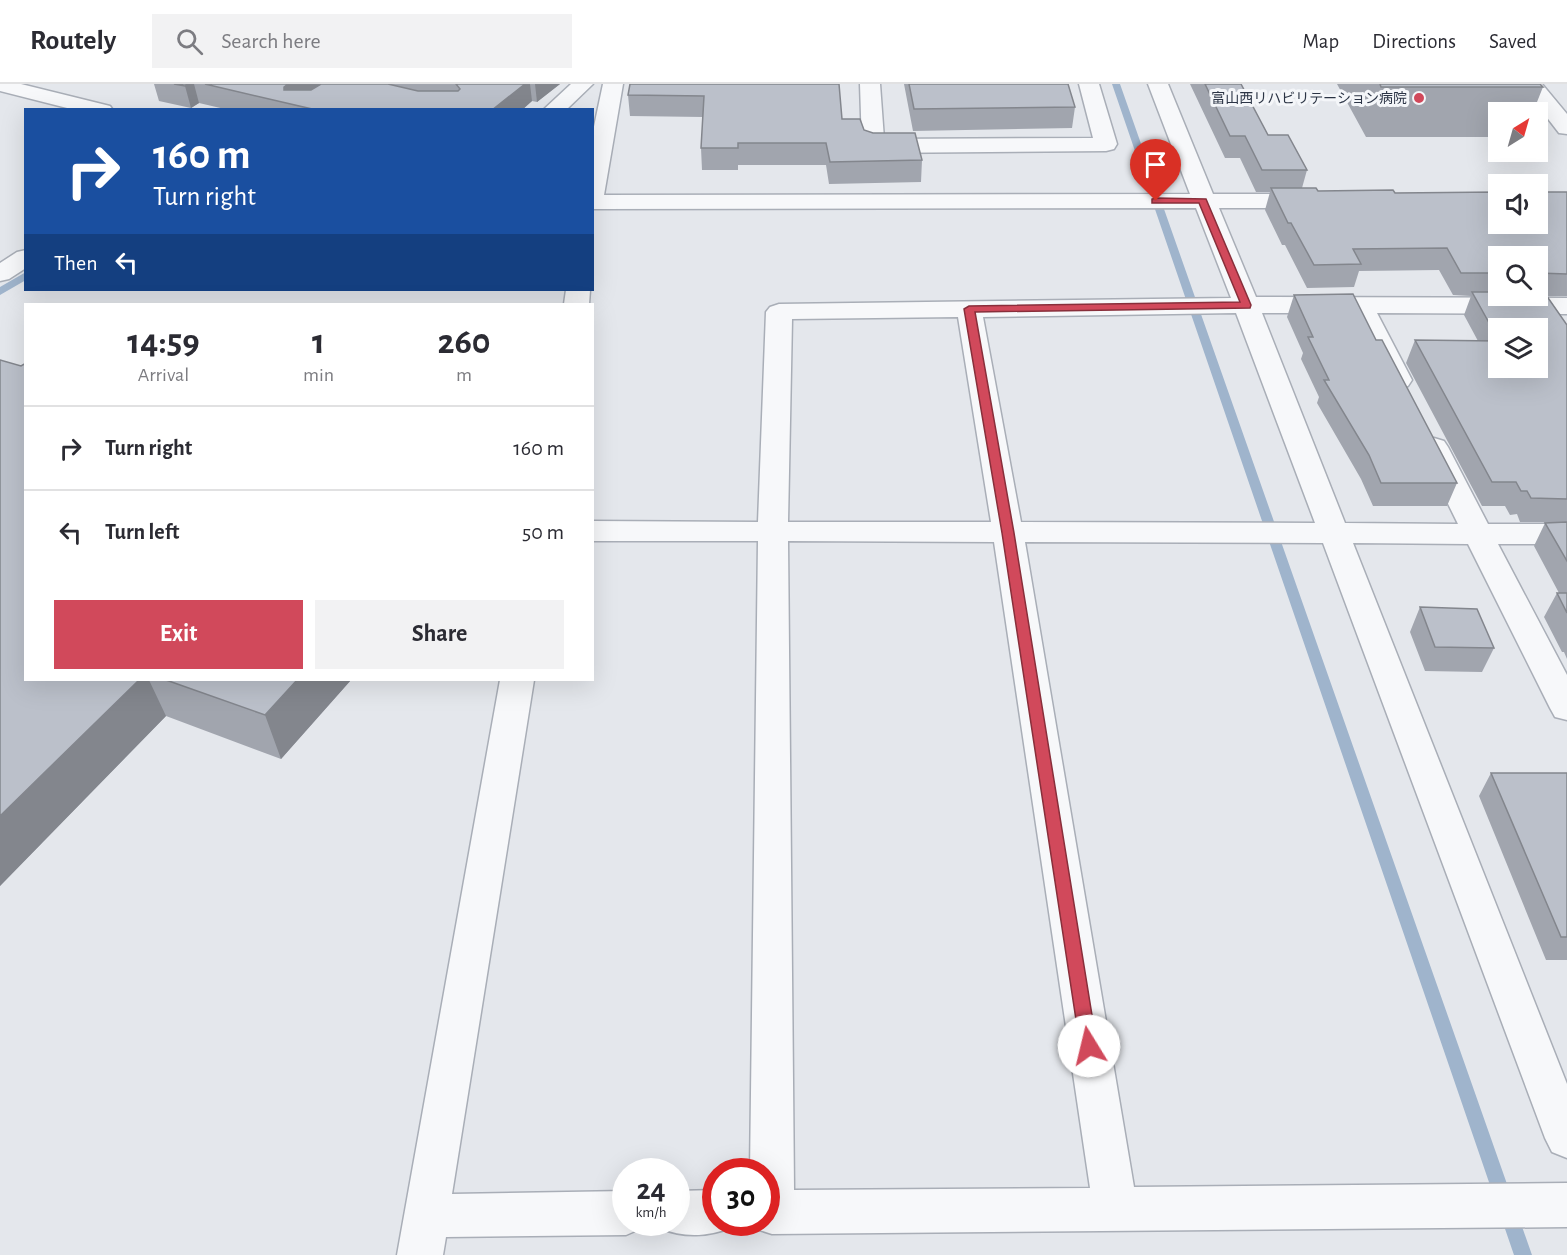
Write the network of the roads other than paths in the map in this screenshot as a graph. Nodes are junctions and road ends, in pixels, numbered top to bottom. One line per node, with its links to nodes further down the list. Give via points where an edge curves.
1 (583, 84): 9 (street)
2 (870, 84): 3 (street, via 873,146 1106,144)
3 (1089, 84)
4 (1158, 84): 12 (street)
5 (1531, 84): 10 (street)
6 (0, 85): 8 (street)
7 (608, 85): 11 (street)
8 (95, 108)
9 (556, 108)
10 (1567, 128)
11 (594, 183)
12 (1203, 201): 13 (street); 14 (street); 17 (street)
13 (1333, 201)
14 (594, 202)
15 (24, 258): 16 (street)
16 (0, 274)
17 (1246, 305): 18 (street); 20 (street); 25 (street)
18 (1360, 305): 19 (street); 27 (street)
19 (1555, 306): 21 (street)
20 (969, 309): 23 (street, via 779,312); 24 (street)
21 (1561, 333)
22 (594, 531): 23 (street)
23 (773, 532): 24 (street); 31 (street)
24 (1008, 533): 25 (street); 33 (street)
25 (1334, 533): 27 (street); 30 (street)
26 (1567, 534): 27 (street)
27 (1480, 535): 29 (street)
28 (517, 681): 36 (street)
29 (1567, 708)
30 (1567, 1138)
31 (769, 1158)
32 (1567, 1205): 33 (street)
33 (1115, 1209): 34 (street)
34 (780, 1212)
35 (612, 1215): 36 (street)
36 (424, 1235)

